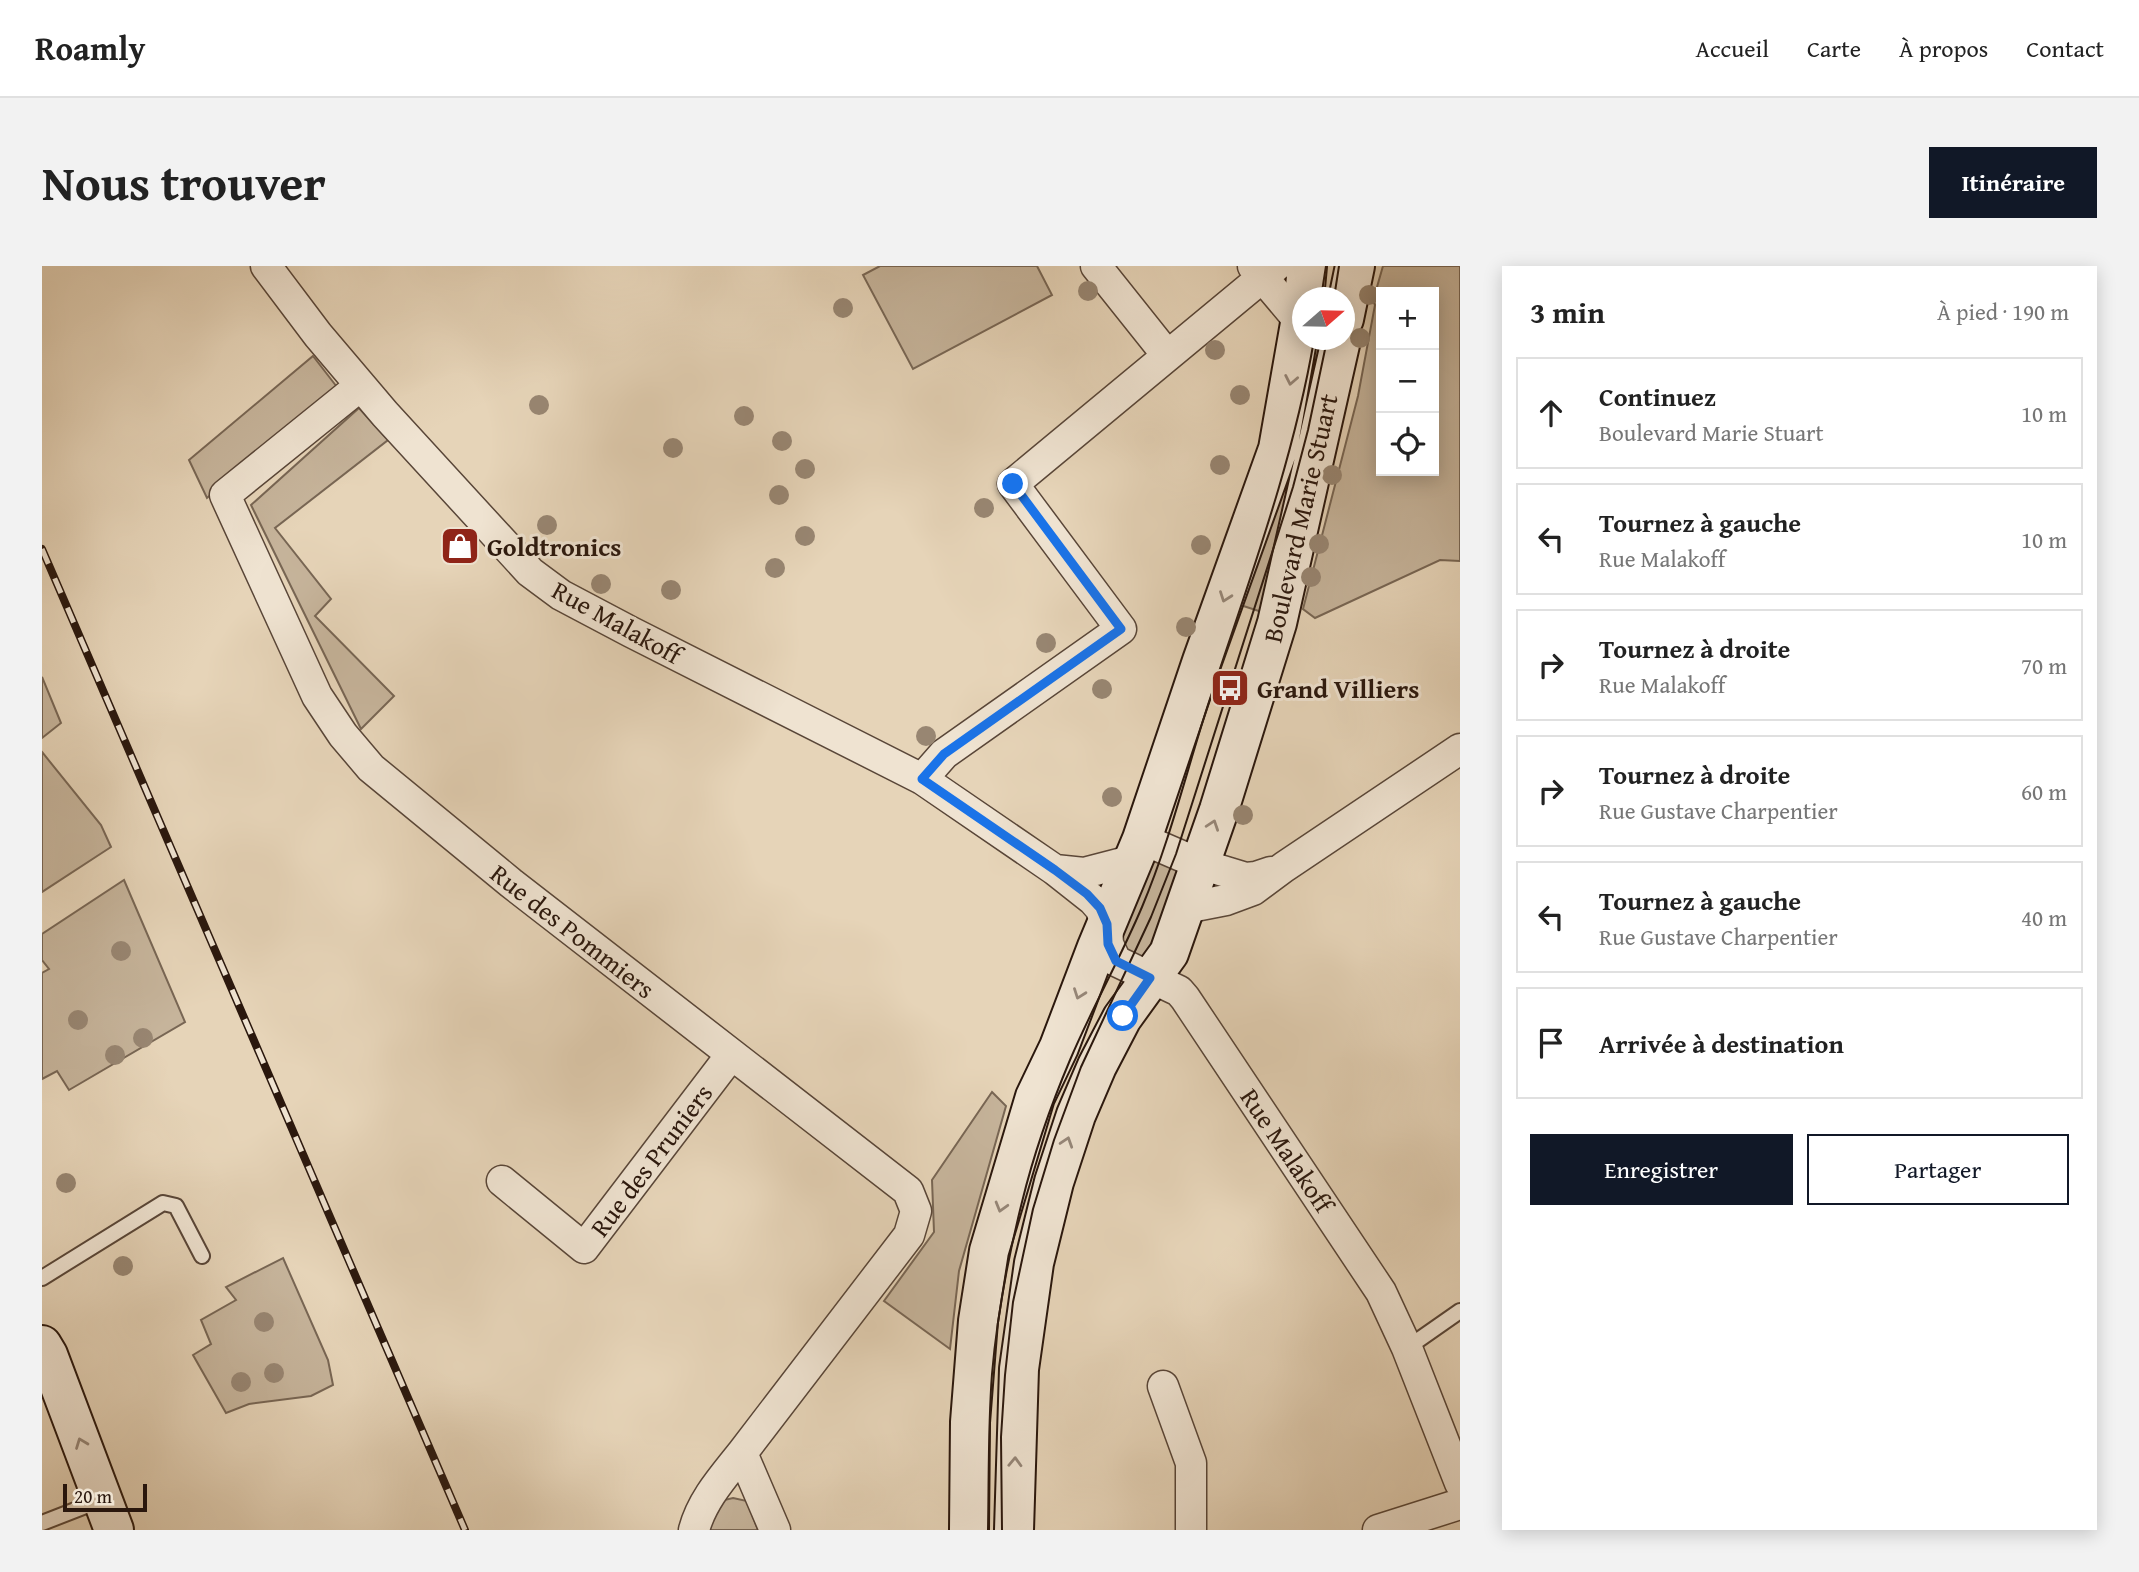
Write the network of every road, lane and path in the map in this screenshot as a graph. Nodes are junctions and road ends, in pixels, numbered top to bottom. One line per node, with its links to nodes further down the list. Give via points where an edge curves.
1 (266, 266): 12 (street, Rue Malakoff)
2 (1096, 266): 11 (street)
3 (1307, 266): 6 (main road, Boulevard Marie Stuart)
4 (1355, 266): 7 (main road)
5 (1263, 270): 8 (street); 11 (street)
6 (1305, 287)
7 (1351, 287)
8 (1292, 300)
9 (1296, 350): 15 (main road, Boulevard Marie Stuart, one-way to 15, via 1278,449)
10 (1339, 350): 16 (main road, Boulevard Marie Stuart, one-way to 10, via 1277,623)
11 (1167, 355): 14 (street, via 1013,484 1121,629 944,754)
12 (360, 386): 14 (street, Rue Malakoff, via 530,572 561,595); 22 (street, Rue des Pommiers, via 225,495 317,696 371,768)
13 (1460, 750): 17 (street)
14 (922, 779): 18 (street, Rue Malakoff)
15 (1138, 849): 16 (street); 18 (street, via 1084,873); 20 (main road, Boulevard Marie Stuart)
16 (1200, 864): 17 (street, via 1246,878); 19 (main road, Boulevard Marie Stuart)
17 (1284, 867): 19 (street, via 1253,890)
18 (1055, 870): 20 (street, Rue Malakoff, via 1093,900)
19 (1185, 908): 21 (main road, Boulevard Marie Stuart, via 1169,953)
20 (1107, 924): 21 (street, Rue Malakoff, via 1108,944 1116,961); 37 (main road, Boulevard Marie Stuart, one-way to 37, via 1035,1097 989,1251 970,1422)
21 (1150, 978): 28 (street, Rue Malakoff, via 1185,998 1381,1292); 38 (main road, Boulevard Marie Stuart, one-way to 21, via 1019,1369 1034,1263 1076,1115 1122,1018)
22 (731, 1055): 23 (street, Rue des Pruniers, via 584,1248); 30 (street, Rue des Pommiers, via 908,1191 916,1211 909,1235)
23 (502, 1181)
24 (202, 1255): 25 (lane, via 176,1206 163,1203)
25 (42, 1278)
26 (1460, 1311): 28 (lane)
27 (42, 1345): 33 (main road, one-way to 27)
28 (1407, 1348): 31 (street, Rue Malakoff)
29 (1163, 1386): 39 (street, via 1191,1463)
30 (742, 1453): 35 (street, Rue des Pommiers, via 708,1496); 36 (street)
31 (1460, 1483)
32 (1460, 1504): 40 (street)
33 (108, 1515): 34 (lane)
34 (42, 1523)
35 (694, 1530)
36 (775, 1530)
37 (970, 1530)
38 (1014, 1530)
39 (1191, 1530)
40 (1378, 1530)

